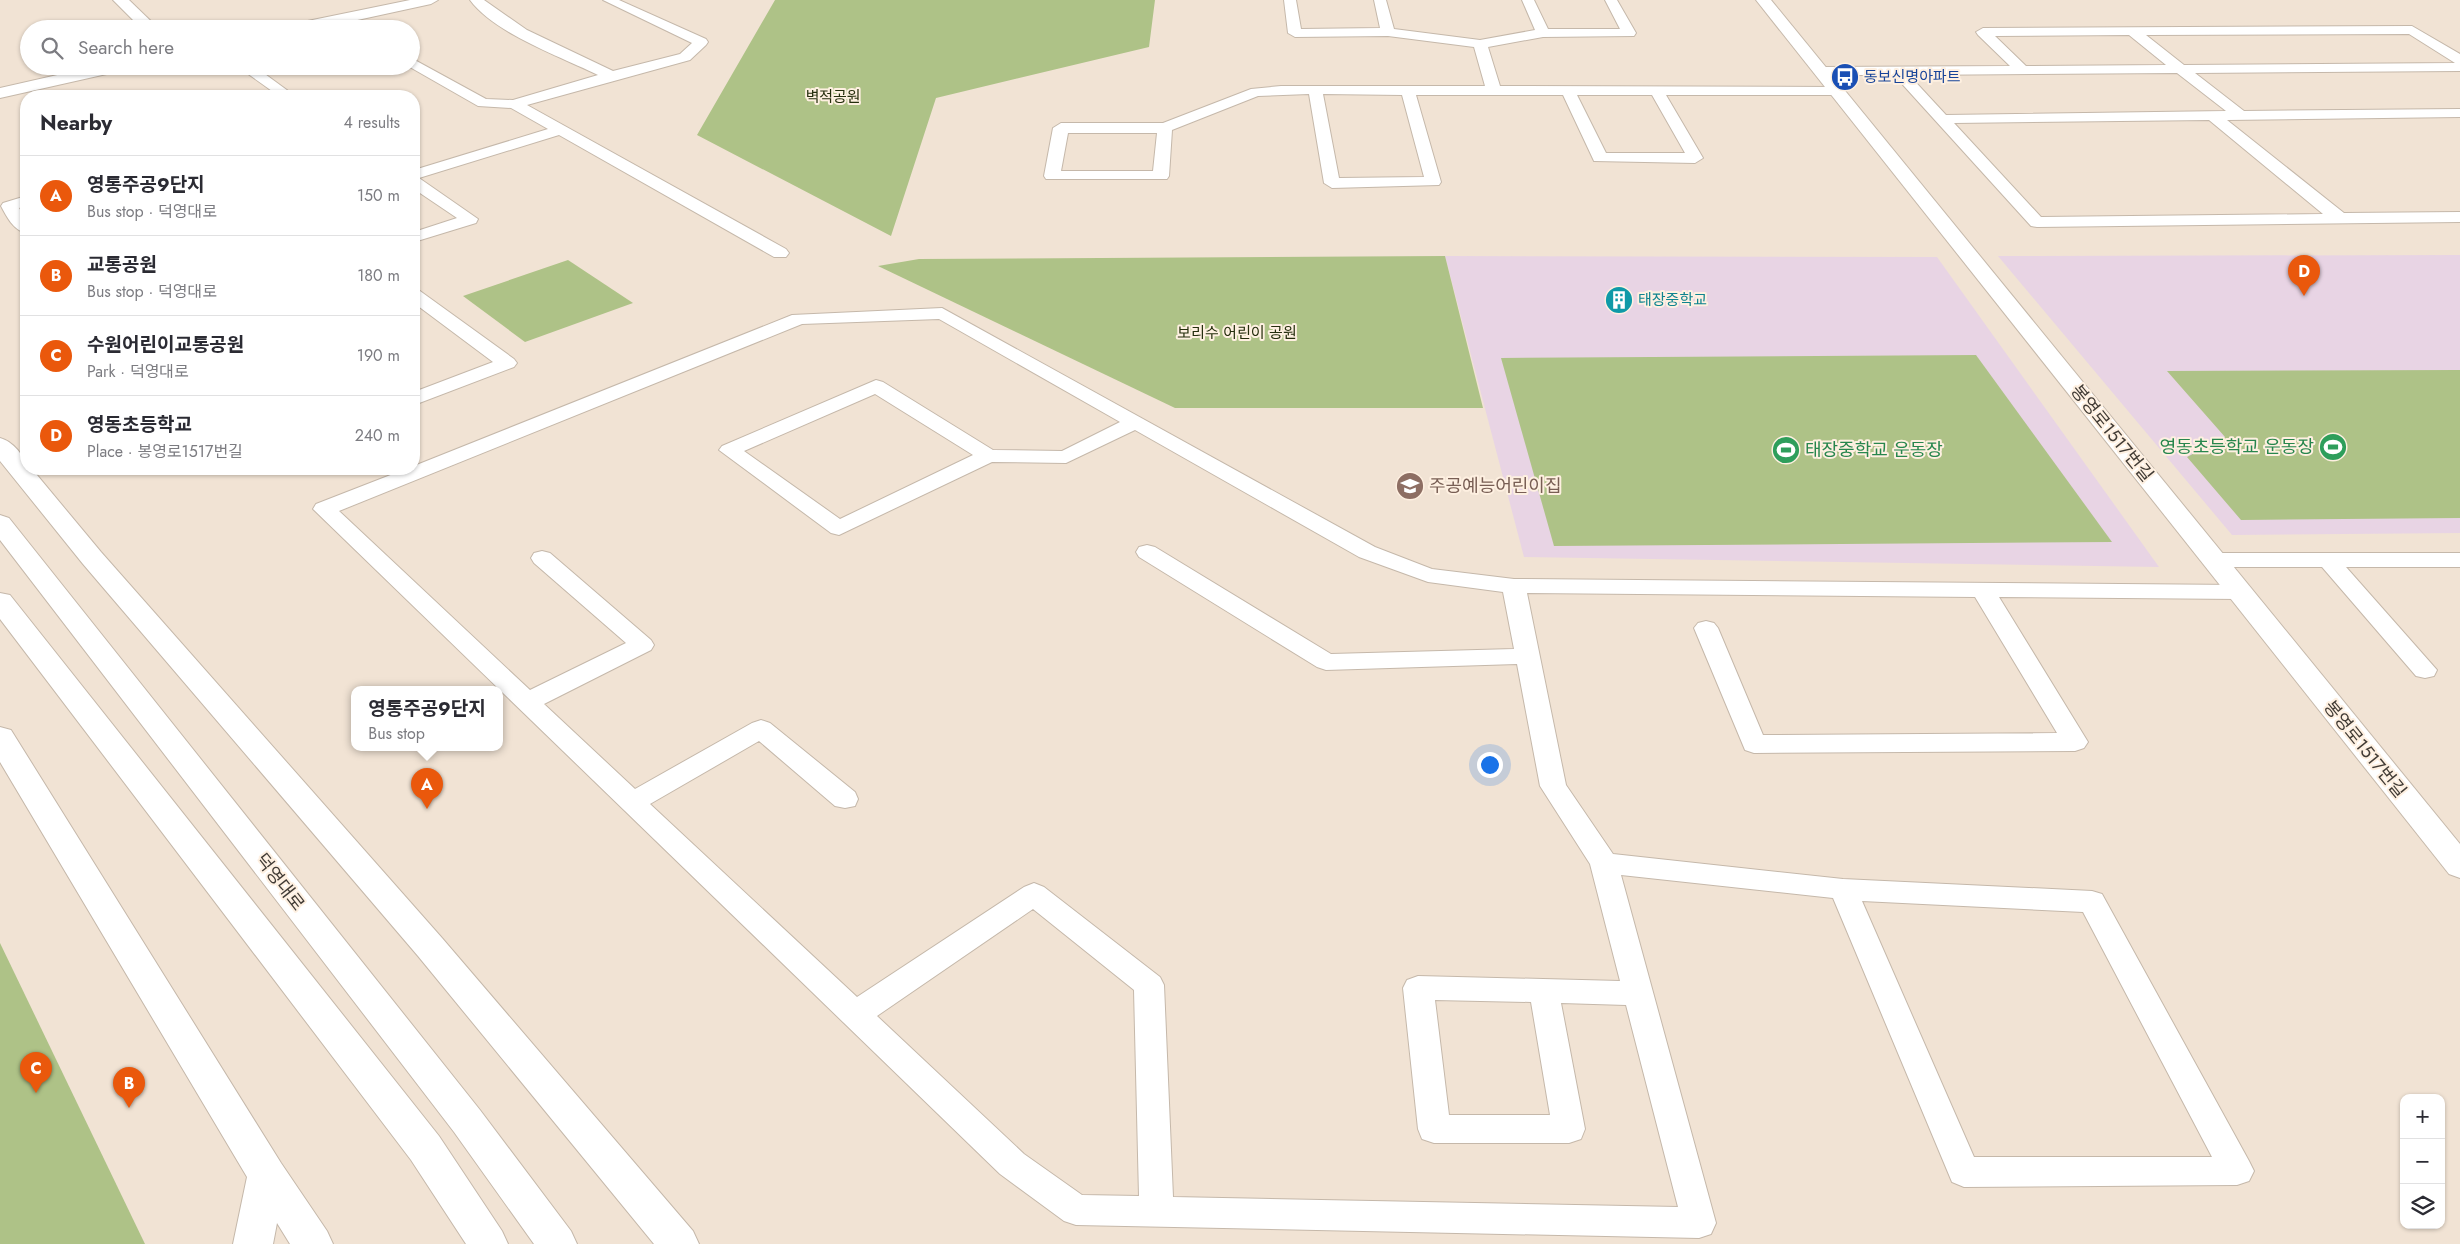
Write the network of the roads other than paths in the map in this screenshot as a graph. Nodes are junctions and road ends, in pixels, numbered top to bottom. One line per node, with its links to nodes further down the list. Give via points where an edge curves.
1 (120, 0): 10 (main road)
2 (431, 0): 11 (main road)
3 (476, 0): 25 (lane, via 490,14)
4 (608, 0): 25 (lane, via 701,42 684,58)
5 (1290, 0): 12 (lane, via 1295,33)
6 (1380, 0): 12 (lane)
7 (1528, 0): 14 (lane)
8 (1611, 0): 14 (lane, via 1629,33)
9 (1763, 0): 21 (main road, 봉영로1517번길)
10 (141, 20)
11 (336, 20)
12 (1388, 32): 15 (lane)
13 (2132, 32): 16 (lane, via 2412,30); 19 (lane); 20 (lane, via 1983,32)
14 (1543, 33): 15 (lane)
15 (1480, 44): 29 (lane)
16 (2460, 60)
17 (420, 67): 34 (lane, via 483,103)
18 (2460, 68): 19 (lane)
19 (2180, 69): 20 (lane); 37 (lane)
20 (2023, 70): 22 (lane)
21 (1821, 71): 22 (lane); 32 (main road, 봉영로1517번길)
22 (1898, 71): 38 (lane)
23 (80, 75): 33 (main road)
24 (257, 75): 26 (lane)
25 (611, 76): 34 (lane)
26 (279, 90)
27 (1315, 90): 28 (lane); 28 (lane, via 1332,183 1433,182); 39 (lane, via 1256,92)
28 (1408, 90): 29 (lane)
29 (1494, 90): 30 (lane)
30 (1568, 90): 31 (lane); 31 (lane, via 1600,158 1695,158)
31 (1657, 91): 32 (lane)
32 (1836, 91): 61 (main road, 봉영로1517번길)
33 (0, 93)
34 (514, 104): 40 (lane)
35 (2460, 114): 37 (lane)
36 (2213, 116): 37 (lane); 38 (lane); 45 (lane)
37 (2241, 116)
38 (1943, 119): 45 (lane, via 2037,222)
39 (1165, 128): 39 (lane, via 1061,128 1052,176 1162,176)
40 (561, 130): 41 (lane); 48 (lane)
41 (420, 173)
42 (420, 186): 47 (lane, via 470,219)
43 (20, 203): 46 (lane, via 9,206)
44 (2460, 217): 45 (lane)
45 (2339, 218)
46 (20, 222)
47 (420, 235)
48 (780, 253)
49 (420, 304): 50 (lane, via 507,363)
50 (420, 397)
51 (1135, 422): 53 (lane, via 1066,457); 55 (lane, via 942,313 799,319); 64 (lane, via 1367,552 1428,575)
52 (0, 445): 54 (main road)
53 (988, 456): 53 (lane, via 876,386 728,450 839,528)
54 (20, 470)
55 (420, 471)
56 (24, 475): 87 (main road, via 92,558 430,947)
57 (409, 475): 71 (lane, via 324,509)
58 (0, 523): 86 (main road, 덕영대로, via 467,1121)
59 (1147, 552): 69 (lane, via 1326,662)
60 (542, 558): 71 (lane, via 642,645)
61 (2213, 560): 62 (lane); 66 (main road, 봉영로1517번길)
62 (2328, 560): 63 (lane); 70 (lane)
63 (2460, 560)
64 (1514, 586): 65 (lane); 69 (lane)
65 (1983, 590): 66 (lane); 68 (lane, via 2075,742 1754,744)
66 (2239, 592): 76 (main road, 봉영로1517번길)
67 (0, 601): 85 (main road, via 425,1148)
68 (1706, 628)
69 (1528, 656): 75 (lane, via 1553,786)
70 (2425, 670)
71 (527, 702): 74 (lane)
72 (0, 737): 81 (main road)
73 (845, 799): 74 (lane, via 761,729)
74 (632, 802): 80 (lane)
75 (1604, 863): 77 (lane); 79 (lane)
76 (2460, 866)
77 (1843, 890): 77 (lane, via 2092,902 2237,1171 1964,1172)
78 (1544, 991): 78 (lane, via 1418,988 1434,1129 1568,1129); 79 (lane)
79 (1638, 993): 82 (lane, via 1699,1223)
80 (856, 1014): 82 (lane, via 1012,1164 1076,1210); 82 (lane, via 1034,894 1149,985)
81 (267, 1175): 83 (main road); 84 (main road)
82 (1156, 1211)
83 (253, 1244)
84 (313, 1244)
85 (488, 1244)
86 (557, 1244)
87 (679, 1244)

